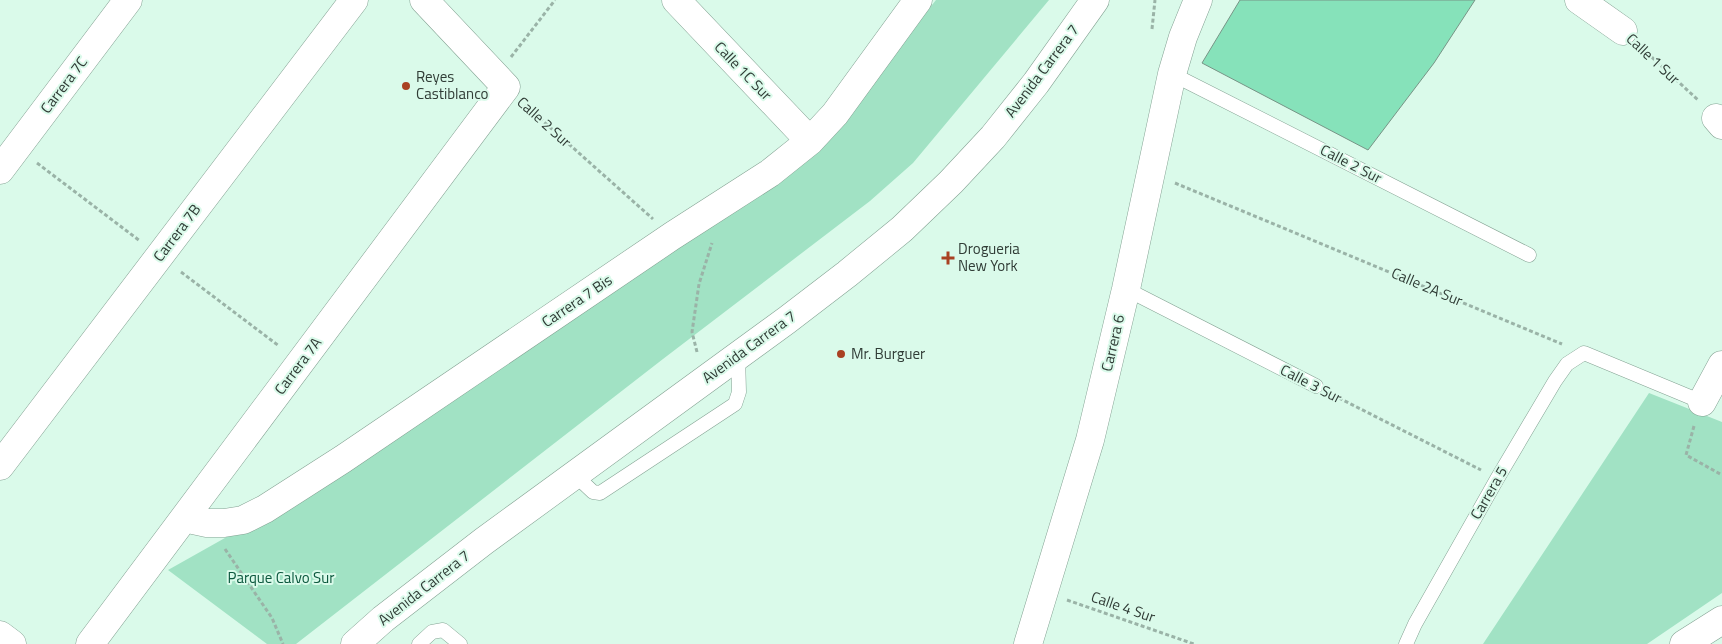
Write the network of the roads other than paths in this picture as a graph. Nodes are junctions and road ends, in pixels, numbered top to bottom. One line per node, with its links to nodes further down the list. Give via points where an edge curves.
1 (128, 0): 14 (street, Carrera 7C)
2 (354, 0): 21 (street, Carrera 7B)
3 (424, 0): 23 (street, Carrera 7A, via 501,82)
4 (676, 0): 13 (street, Calle 1C Sur)
5 (918, 0): 13 (street, Carrera 7 Bis, via 835,114)
6 (1095, 0): 17 (street, Avenida Carrera 7, via 1036,84 952,182 848,274)
7 (1178, 0): 11 (street, Carrera 6)
8 (1198, 0): 11 (street, Carrera 6)
9 (1579, 0): 10 (street, Calle 1 Sur)
10 (1623, 31)
11 (1183, 37): 12 (street, Carrera 6)
12 (1172, 74): 15 (lane, Calle 2 Sur); 16 (street, Carrera 6)
13 (810, 141): 23 (street, Carrera 7 Bis, via 770,173 264,509 243,520 224,523)
14 (0, 170)
15 (1530, 255)
16 (1126, 289): 19 (lane, Calle 3 Sur); 31 (street, Carrera 6, via 1090,440)
17 (738, 354): 22 (street, Avenida Carrera 7); 22 (lane, via 739,392 735,404 600,493 593,492)
18 (1722, 365): 20 (street)
19 (1316, 386)
20 (1702, 402): 32 (lane, Carrera 5, via 1584,353 1567,364 1497,479)
21 (0, 466)
22 (574, 474): 28 (street, Avenida Carrera 7, via 382,619)
23 (195, 520): 27 (street, Carrera 7A)
24 (1722, 620): 33 (street)
25 (0, 635): 26 (street)
26 (12, 644)
27 (90, 644)
28 (355, 644)
29 (419, 644): 30 (lane, via 432,632 443,630)
30 (460, 644)
31 (1028, 644)
32 (1406, 644)
33 (1684, 644)

